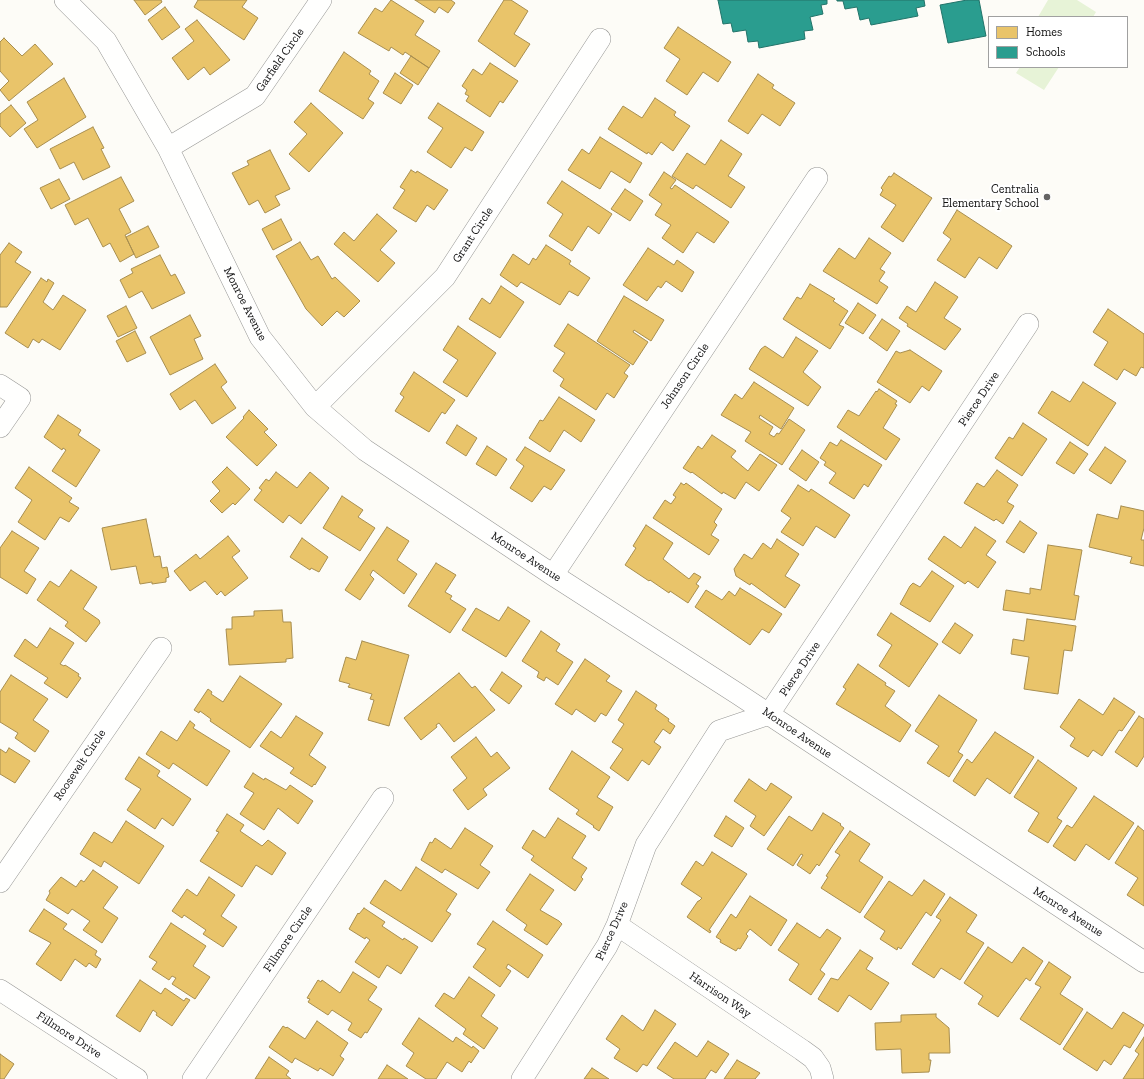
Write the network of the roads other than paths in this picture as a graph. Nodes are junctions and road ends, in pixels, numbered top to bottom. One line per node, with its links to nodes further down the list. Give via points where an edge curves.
1 (65, 0): 4 (street, Monroe Avenue, via 106,41)
2 (322, 0): 4 (street, Garfield Circle, via 255,96)
3 (600, 39): 8 (street, Grant Circle, via 445,277)
4 (168, 148): 8 (street, Monroe Avenue, via 260,337)
5 (817, 178): 10 (street, Johnson Circle)
6 (1028, 324): 12 (street, Pierce Drive)
7 (0, 385): 9 (street, via 20,398)
8 (315, 407): 10 (street, Monroe Avenue, via 365,450)
9 (0, 427)
10 (553, 575): 12 (street, Monroe Avenue)
11 (161, 648): 14 (street, Roosevelt Circle)
12 (769, 714): 15 (street, Pierce Drive, via 719,731 646,845); 16 (street, Monroe Avenue)
13 (383, 798): 20 (street, Fillmore Circle)
14 (0, 882)
15 (617, 925): 18 (street, Harrison Way, via 802,1050); 21 (street, Pierce Drive, via 593,971)
16 (1144, 962)
17 (0, 990): 19 (street, Fillmore Drive)
18 (825, 1070)
19 (137, 1079)
20 (194, 1079)
21 (522, 1079)

